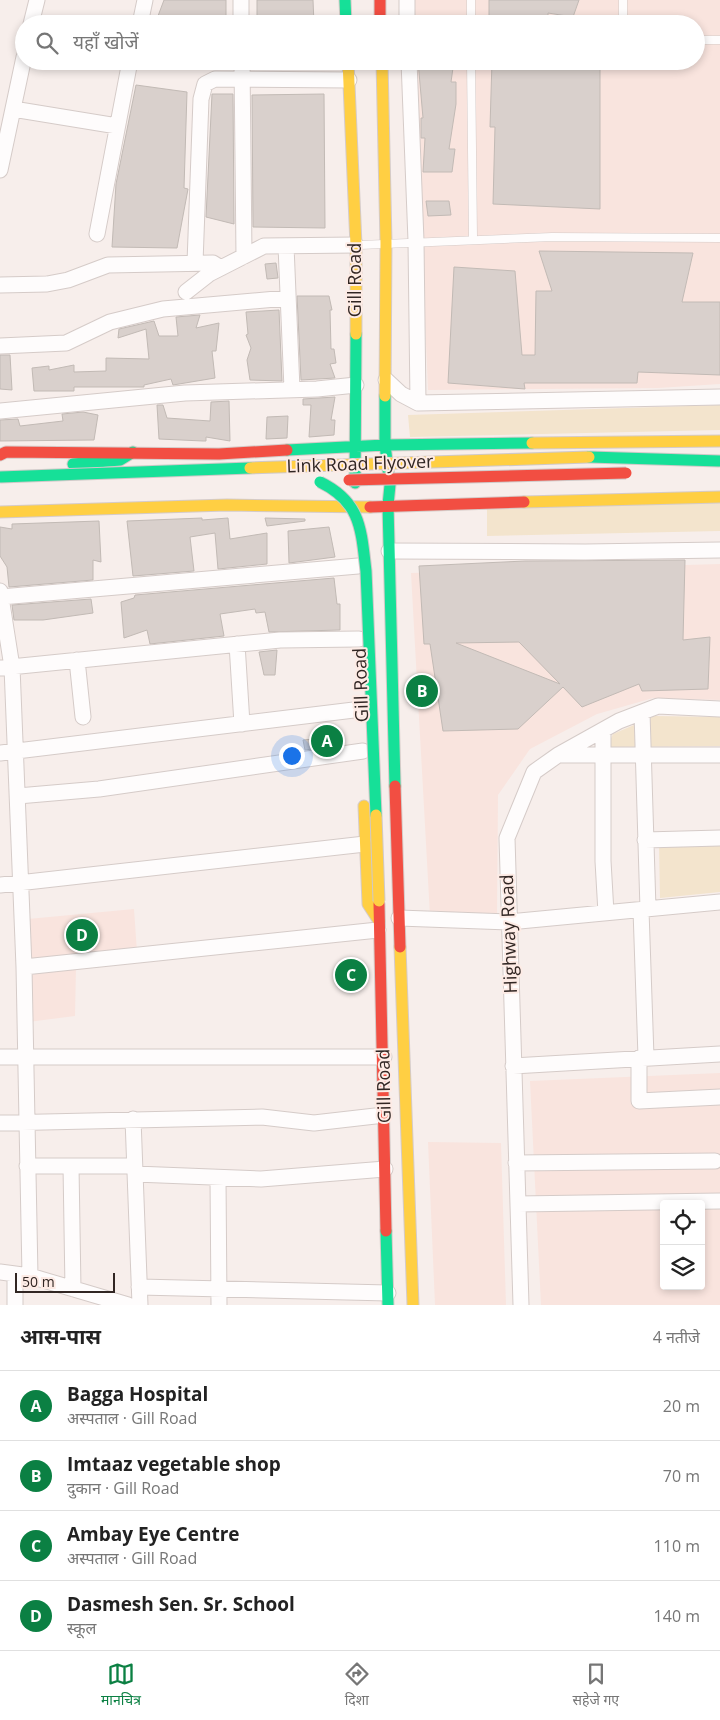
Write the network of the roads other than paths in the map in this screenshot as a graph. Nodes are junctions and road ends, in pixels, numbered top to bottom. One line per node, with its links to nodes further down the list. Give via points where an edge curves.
1 (37, 0): 9 (street)
2 (144, 0): 10 (street)
3 (241, 0): 11 (street)
4 (345, 0): 12 (main road)
5 (380, 0): 13 (main road)
6 (406, 0): 14 (street)
7 (471, 0): 15 (lane)
8 (623, 0): 16 (lane)
9 (33, 15)
10 (142, 15)
11 (241, 15)
12 (346, 15)
13 (380, 15)
14 (407, 15)
15 (471, 15)
16 (623, 15)
17 (705, 40): 18 (lane)
18 (720, 40)
19 (21, 70): 28 (street)
20 (128, 70): 29 (street)
21 (242, 70): 26 (street)
22 (348, 70): 27 (main road, Gill Road)
23 (382, 70): 35 (main road, Gill Road)
24 (409, 70): 34 (street)
25 (471, 70): 32 (lane)
26 (242, 78): 27 (street); 38 (street); 39 (street, via 215,79 205,84 203,89)
27 (349, 80): 36 (main road, Gill Road)
28 (13, 109): 29 (street); 30 (street)
29 (117, 126): 31 (street)
30 (0, 170)
31 (97, 234)
32 (472, 238): 33 (lane); 34 (lane)
33 (720, 238)
34 (416, 241): 35 (lane); 49 (street)
35 (386, 243): 36 (lane); 45 (main road, Gill Road)
36 (356, 245): 37 (street); 46 (main road, Gill Road)
37 (286, 246): 38 (street, via 264,246); 43 (street)
38 (244, 256): 40 (street)
39 (195, 263): 40 (street, via 213,263); 41 (street, via 108,265 47,284)
40 (221, 268): 42 (street)
41 (0, 285)
42 (186, 292)
43 (287, 298): 44 (street, via 163,309 110,322 66,343); 47 (street)
44 (0, 346)
45 (386, 380): 49 (street, via 401,394); 52 (main road, Gill Road)
46 (356, 385): 47 (street); 53 (main road, Gill Road)
47 (292, 389): 50 (street, via 185,393)
48 (720, 397): 49 (street)
49 (418, 403)
50 (0, 411)
51 (720, 441): 52 (main road)
52 (385, 445): 53 (main road); 60 (main road, Gill Road, via 390,485)
53 (355, 447): 54 (main road, via 219,454); 61 (main road, Gill Road)
54 (133, 452): 55 (main road, via 6,452); 58 (main road, via 120,460 17,469)
55 (0, 455)
56 (720, 461): 58 (main road, Link Road Flyover, bridge, via 512,458)
57 (641, 474): 95 (main road, Link Road Flyover, bridge, via 315,482 344,494 360,521 366,571)
58 (0, 476)
59 (720, 497): 60 (main road)
60 (388, 505): 61 (main road); 63 (main road, Gill Road)
61 (355, 507): 62 (main road, via 227,505); 65 (main road, Gill Road)
62 (0, 512)
63 (389, 550): 64 (street); 93 (main road, Gill Road)
64 (720, 550)
65 (358, 566): 66 (street); 67 (main road, Gill Road)
66 (0, 594): 70 (street)
67 (359, 639): 68 (street); 71 (main road, Gill Road)
68 (237, 644): 69 (street); 75 (street)
69 (77, 660): 70 (street); 74 (street)
70 (6, 667): 77 (street)
71 (362, 709): 75 (street); 78 (main road, Gill Road)
72 (720, 709): 73 (street, Highway Road, via 658,706)
73 (642, 712): 76 (street, Highway Road); 80 (street)
74 (83, 718)
75 (242, 724): 77 (street)
76 (603, 730): 82 (street, Highway Road); 83 (street)
77 (16, 751): 79 (street); 84 (street)
78 (363, 751): 84 (street, via 99,789); 87 (main road, Gill Road)
79 (0, 753)
80 (643, 754): 81 (street); 83 (street); 86 (street)
81 (720, 754)
82 (558, 755): 83 (street); 94 (street, Highway Road, via 534,772 507,838)
83 (603, 755): 92 (street)
84 (18, 796): 88 (street)
85 (720, 838): 86 (street)
86 (645, 840): 91 (street)
87 (365, 844): 88 (street); 95 (main road, Gill Road, via 368,904)
88 (21, 882): 89 (street); 96 (street)
89 (0, 885)
90 (720, 902): 91 (street)
91 (645, 909): 92 (street); 101 (street)
92 (606, 913): 94 (street)
93 (399, 918): 94 (street); 127 (main road, Gill Road)
94 (509, 922): 102 (street, Highway Road)
95 (379, 926): 96 (street); 100 (main road, Gill Road)
96 (24, 967): 99 (street)
97 (720, 1054): 101 (street)
98 (0, 1057): 99 (street)
99 (26, 1057): 100 (street); 106 (street)
100 (384, 1057): 104 (main road, Gill Road)
101 (643, 1058): 102 (street); 103 (street, via 639,1101)
102 (513, 1066): 109 (street, Highway Road)
103 (720, 1097)
104 (384, 1115): 105 (street, via 314,1123 262,1117); 112 (main road, Gill Road)
105 (132, 1119): 106 (street); 113 (street)
106 (26, 1121): 107 (street); 110 (street)
107 (0, 1123)
108 (715, 1161): 109 (street)
109 (516, 1163): 116 (street, Highway Road)
110 (27, 1166): 111 (street); 118 (street)
111 (71, 1166): 113 (street); 120 (street)
112 (385, 1169): 114 (street, via 261,1179); 122 (main road, Gill Road)
113 (135, 1170): 114 (street); 119 (street)
114 (218, 1178): 121 (street)
115 (720, 1201): 116 (street)
116 (518, 1204): 128 (street, Highway Road)
117 (0, 1272): 118 (street)
118 (23, 1275): 120 (street); 123 (street)
119 (139, 1287): 121 (street); 125 (street)
120 (73, 1289): 124 (street)
121 (219, 1289): 122 (street); 126 (street)
122 (388, 1299)
123 (15, 1305)
124 (128, 1305)
125 (140, 1305)
126 (219, 1305)
127 (413, 1305)
128 (521, 1305)

